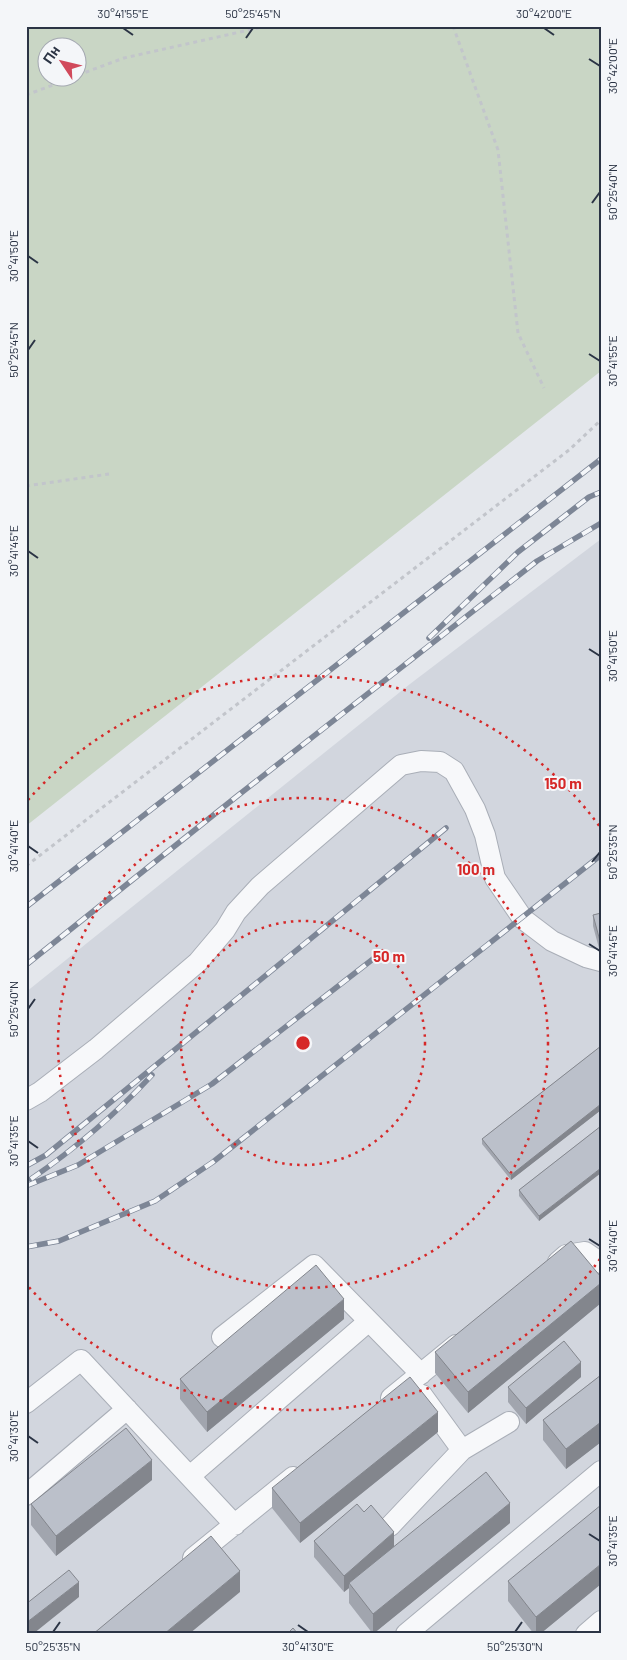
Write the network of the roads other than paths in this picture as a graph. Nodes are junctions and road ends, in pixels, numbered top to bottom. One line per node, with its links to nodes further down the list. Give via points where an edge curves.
1 (601, 961): 2 (lane, via 552,941 523,919 495,878 485,834 454,771 440,762 401,765 260,886 242,904 198,962 96,1050)
2 (26, 1100)
3 (601, 1263): 4 (lane, via 585,1252 566,1256)
4 (543, 1274)
5 (369, 1321): 7 (lane, via 314,1265); 8 (lane); 16 (lane)
6 (467, 1336): 8 (lane)
7 (222, 1338)
8 (416, 1377): 11 (lane); 13 (lane)
9 (26, 1403): 10 (lane, via 81,1360)
10 (127, 1409): 16 (lane); 17 (lane)
11 (373, 1412)
12 (509, 1422): 13 (lane)
13 (462, 1450): 19 (lane)
14 (304, 1468): 18 (lane)
15 (601, 1471): 22 (lane)
16 (190, 1476): 18 (lane)
17 (26, 1495)
18 (235, 1524): 20 (lane)
19 (390, 1526)
20 (182, 1567)
21 (601, 1621): 23 (lane)
22 (406, 1634)
23 (586, 1634)

